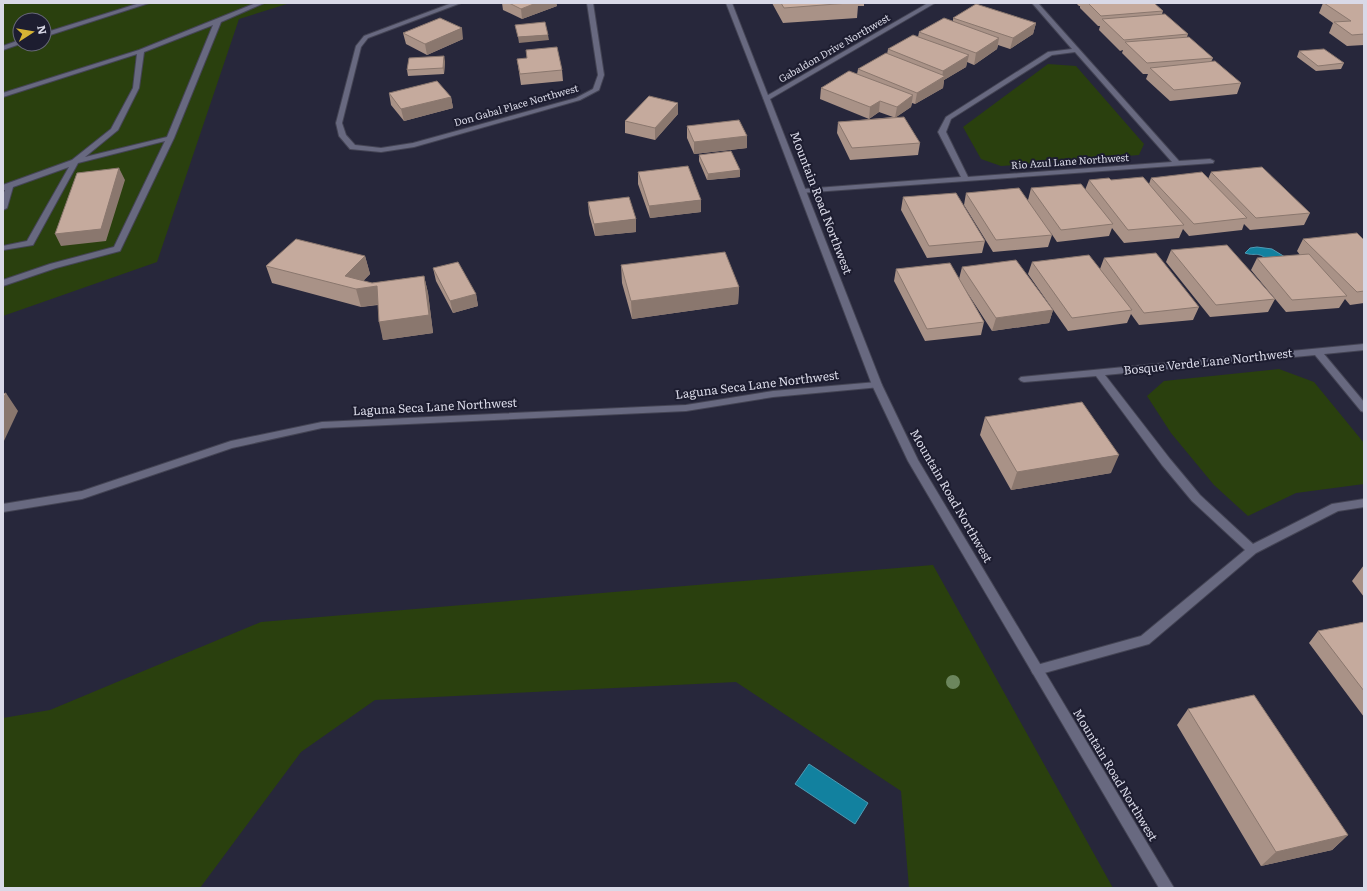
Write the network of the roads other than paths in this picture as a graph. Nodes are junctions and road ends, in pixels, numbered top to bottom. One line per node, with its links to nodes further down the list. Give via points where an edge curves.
1 (146, 3): 9 (street)
2 (261, 3): 8 (street)
3 (458, 3): 4 (street, Don Gabal Place Northwest, via 386,28 366,37 358,47 339,123 343,136 353,147 381,150 414,145 578,99 596,90 601,75)
4 (590, 3)
5 (728, 3): 13 (street, Mountain Road Northwest)
6 (932, 3): 13 (street, Gabaldon Drive Northwest)
7 (1034, 3): 10 (street)
8 (218, 21): 11 (street); 14 (street)
9 (52, 32)
10 (1076, 50): 17 (street); 18 (street, via 1050,53 948,118 942,132)
11 (141, 51): 12 (street); 16 (street, via 136,88 114,130)
12 (3, 95)
13 (766, 98): 20 (street, Mountain Road Northwest)
14 (170, 138): 16 (street); 23 (street, via 117,249 53,266)
15 (1210, 161): 17 (street, Rio Azul Lane Northwest)
16 (75, 162): 19 (street); 22 (street, via 30,243)
17 (1177, 163): 18 (street, Rio Azul Lane Northwest)
18 (966, 179): 20 (street, Rio Azul Lane Northwest)
19 (7, 187): 21 (street)
20 (802, 191): 28 (street, Mountain Road Northwest)
21 (3, 208)
22 (3, 248)
23 (3, 283)
24 (1364, 347): 25 (street, Bosque Verde Lane Northwest)
25 (1317, 351): 26 (street, Bosque Verde Lane Northwest); 29 (street)
26 (1098, 373): 27 (street, Bosque Verde Lane Northwest); 32 (street, Bosque Verde Lane Northwest, via 1196,498)
27 (1024, 379)
28 (877, 385): 31 (street, Laguna Seca Lane Northwest, via 773,394 686,408 322,425 231,445 82,495); 33 (street, Mountain Road Northwest, via 914,460)
29 (1364, 409)
30 (1364, 503): 32 (street, via 1336,507)
31 (3, 508)
32 (1252, 550): 33 (street, via 1144,640)
33 (1037, 670): 34 (street, Mountain Road Northwest)
34 (1167, 888)

